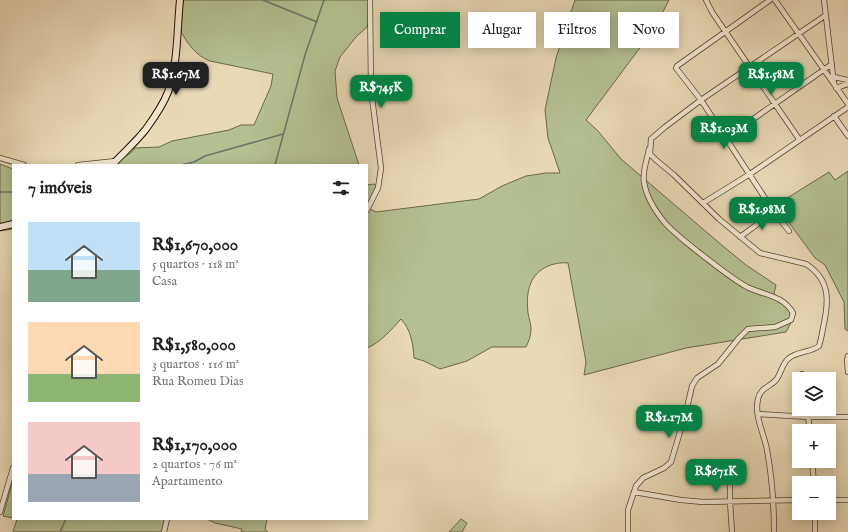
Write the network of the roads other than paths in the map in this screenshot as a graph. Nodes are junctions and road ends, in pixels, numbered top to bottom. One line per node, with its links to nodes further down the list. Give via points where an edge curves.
1 (180, 0): 26 (street, via 175,55 166,96 146,128)
2 (370, 0): 31 (street, via 371,90 381,168 378,188)
3 (706, 0): 8 (street)
4 (770, 0): 8 (street)
5 (775, 0): 9 (street)
6 (824, 0): 7 (street)
7 (826, 15): 9 (street); 10 (street)
8 (725, 31): 11 (street); 17 (street, via 677,66 677,70)
9 (799, 33): 11 (street); 12 (street)
10 (832, 64): 12 (street); 13 (street)
11 (750, 68): 17 (street); 18 (street)
12 (824, 69): 16 (street); 18 (street)
13 (834, 77): 14 (street); 16 (street)
14 (848, 80)
15 (848, 84): 16 (street)
16 (835, 86): 19 (street)
17 (701, 100): 22 (street); 24 (street)
18 (775, 104): 22 (street); 23 (street)
19 (848, 105): 20 (street)
20 (834, 116): 21 (street); 23 (street)
21 (848, 136)
22 (726, 138): 29 (street)
23 (799, 139): 29 (street)
24 (651, 140): 30 (street, via 650,154); 45 (street, via 644,170 644,183 647,194 665,222 732,277 746,286 781,299 793,313 791,320 783,325 748,329 718,364 697,378 692,386 671,462 643,478)
25 (0, 158): 27 (street)
26 (114, 163): 28 (street)
27 (21, 164)
28 (96, 164)
29 (750, 174): 30 (street); 32 (street)
30 (703, 203): 36 (street)
31 (368, 208)
32 (774, 212): 35 (street); 36 (street)
33 (12, 224): 34 (street)
34 (0, 227)
35 (789, 231)
36 (740, 237): 39 (street, via 760,254 806,264 819,275 828,297 820,343 815,349 787,360 776,380 760,393)
37 (848, 356): 38 (street)
38 (848, 372)
39 (758, 414): 40 (street); 50 (street, via 767,448)
40 (808, 417): 41 (street); 42 (street)
41 (848, 417)
42 (809, 424)
43 (12, 471): 51 (street)
44 (730, 472): 49 (street)
45 (634, 492): 49 (street, via 695,501); 55 (street, via 628,510)
46 (792, 500): 50 (street)
47 (836, 500): 48 (street)
48 (848, 500)
49 (730, 501): 50 (street); 56 (street)
50 (773, 501): 57 (street)
51 (0, 512)
52 (167, 520): 54 (street)
53 (815, 520): 58 (street)
54 (164, 532)
55 (628, 532)
56 (732, 532)
57 (774, 532)
58 (815, 532)

